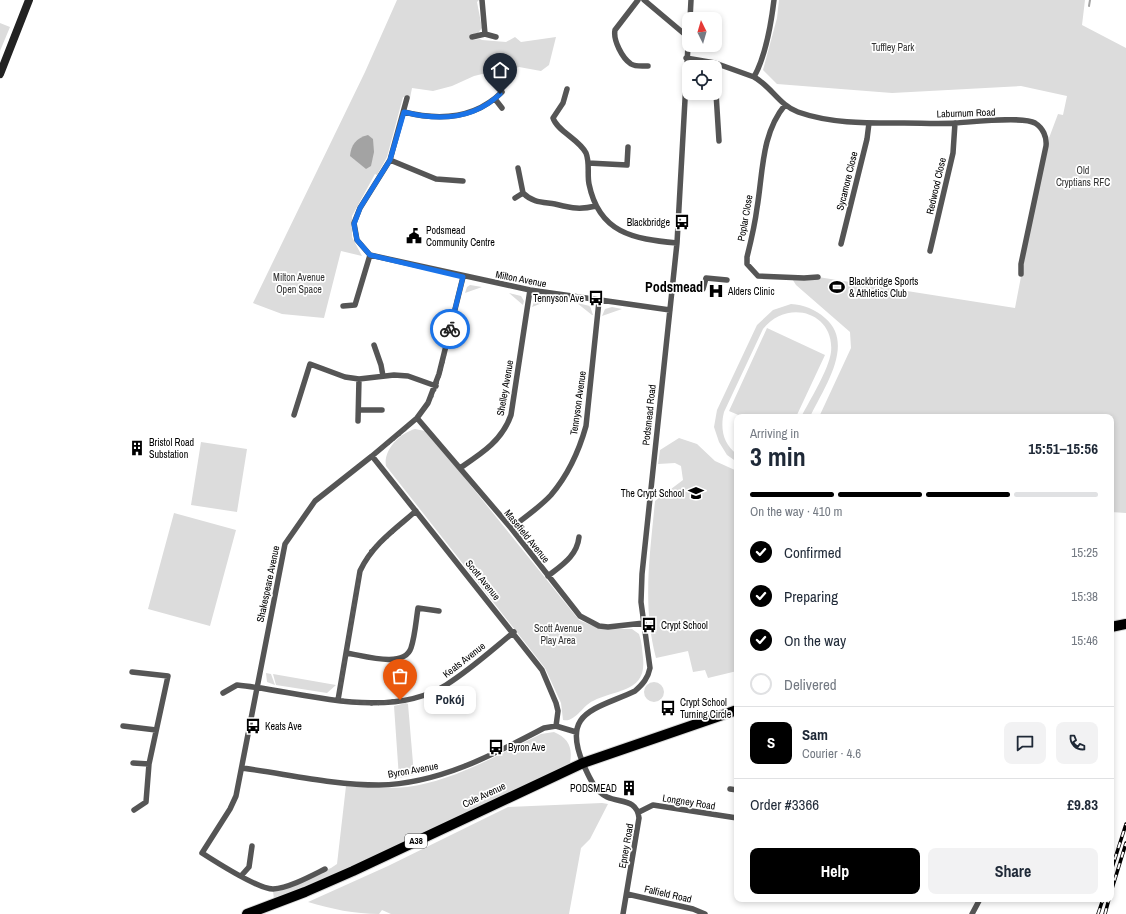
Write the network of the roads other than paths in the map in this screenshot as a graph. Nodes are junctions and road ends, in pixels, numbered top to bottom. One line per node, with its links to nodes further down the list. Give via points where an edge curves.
1 (30, 0): 17 (street)
2 (482, 0): 9 (street)
3 (638, 0): 15 (street, via 615,30 614,35 628,61 633,65)
4 (644, 0): 8 (street)
5 (691, 0): 7 (street)
6 (774, 0): 18 (street, via 763,53)
7 (690, 12)
8 (682, 32)
9 (485, 34): 10 (street); 11 (street)
10 (472, 37)
11 (496, 37)
12 (687, 52): 13 (street, Podsmead Road)
13 (686, 58): 14 (street, Laburnum Road); 38 (street, Podsmead Road)
14 (694, 60)
15 (648, 66)
16 (722, 67): 18 (street, Laburnum Road)
17 (0, 74)
18 (754, 77): 24 (street, Laburnum Road, via 764,82)
19 (567, 90): 32 (street, via 563,103 553,118 555,123 578,142 586,154)
20 (502, 92): 22 (street)
21 (407, 98): 26 (street)
22 (495, 99): 25 (street); 26 (street, via 477,111 436,118)
23 (716, 100): 29 (street)
24 (784, 105): 27 (street, Laburnum Road, via 820,118); 44 (street, Poplar Close, via 769,132 765,146 747,264 758,276)
25 (502, 108)
26 (404, 112): 31 (street)
27 (869, 123): 28 (street, Laburnum Road); 39 (street, Sycamore Close)
28 (954, 123): 40 (street, Redwood Close, via 953,153); 42 (street, Laburnum Road, via 1027,120 1034,122 1044,133 1046,146)
29 (719, 141)
30 (628, 147): 32 (street, via 627,165)
31 (390, 160): 34 (street, via 436,179); 41 (street, via 360,208 354,224 357,240)
32 (588, 163): 37 (street, via 589,182)
33 (518, 168): 35 (street)
34 (463, 181)
35 (523, 193): 36 (street); 37 (street, via 536,202 572,209)
36 (515, 198)
37 (596, 206): 38 (street, via 613,227 628,235 639,239)
38 (677, 243): 46 (street, Podsmead Road)
39 (841, 244)
40 (930, 251)
41 (370, 255): 43 (street, Milton Avenue); 49 (street, via 355,305)
42 (1021, 274)
43 (463, 277): 47 (street, Milton Avenue); 54 (street, Shakespeare Avenue)
44 (818, 277)
45 (727, 280): 46 (street, via 706,278 703,289)
46 (673, 286): 50 (street, Podsmead Road)
47 (530, 290): 48 (street, Milton Avenue); 61 (street, Shelley Avenue, via 508,424 490,447)
48 (599, 301): 50 (street, Milton Avenue); 63 (street, Tennyson Avenue, via 586,426 581,445 566,474 551,495)
49 (343, 306)
50 (670, 310): 67 (street, Podsmead Road, via 644,553 641,591)
51 (374, 345): 52 (street)
52 (383, 376): 53 (street); 54 (street, via 408,376)
53 (359, 379): 55 (street); 57 (street, via 334,374 310,364)
54 (436, 386): 58 (street, Shakespeare Avenue, via 428,403)
55 (358, 410): 56 (street); 59 (street)
56 (382, 410)
57 (294, 415)
58 (416, 418): 60 (street, Shakespeare Avenue); 61 (street, Masefield Avenue)
59 (358, 421)
60 (372, 456): 62 (street, Scott Avenue); 73 (street, Shakespeare Avenue, via 315,501 284,544)
61 (460, 468): 63 (street, Masefield Avenue)
62 (416, 511): 70 (street, Scott Avenue); 71 (street, via 378,544 365,560 357,582)
63 (511, 528): 65 (street, Masefield Avenue)
64 (579, 537): 65 (street, via 578,548 566,562)
65 (548, 576): 67 (street, Masefield Avenue, via 580,616 599,626)
66 (440, 611): 71 (street, via 418,608 411,649 404,657 393,660)
67 (644, 623): 80 (street, Podsmead Road, via 650,658 649,676 635,691 587,712)
68 (1126, 624): 69 (highway)
69 (1114, 626)
70 (514, 632): 75 (street, Keats Avenue, via 446,686 426,694 373,704); 78 (street, Scott Avenue, via 542,670 556,703)
71 (346, 653): 75 (street)
72 (132, 672): 79 (street, via 168,676)
73 (256, 687): 74 (street, Keats Avenue, via 237,685); 75 (street, Keats Avenue); 84 (street, Shakespeare Avenue)
74 (223, 692)
75 (338, 700)
76 (734, 711): 82 (highway, Cole Avenue / A38)
77 (123, 726): 79 (street)
78 (556, 726): 80 (street); 84 (street, Byron Avenue, via 544,728 446,774 399,783 346,783)
79 (156, 730): 83 (street)
80 (576, 732): 82 (street, via 577,746)
81 (133, 763): 83 (street)
82 (583, 763): 88 (street, Epney Road, via 598,790 607,797 634,805); 95 (highway, Cole Avenue / A38, via 353,871)
83 (149, 764): 87 (street, via 146,802)
84 (242, 768): 92 (street, Shakespeare Avenue, via 236,796 230,809 202,853)
85 (730, 789): 86 (street)
86 (734, 790)
87 (134, 810)
88 (638, 812): 89 (street, Longney Road, via 653,805); 93 (street, Epney Road)
89 (734, 818)
90 (252, 846): 92 (street, via 250,864)
91 (325, 869): 92 (street, via 302,881 273,889)
92 (241, 876)
93 (626, 894): 96 (street, Epney Road); 97 (street, Falfield Road)
94 (978, 902): 98 (street)
95 (247, 914)
96 (623, 914)
97 (705, 914)
98 (972, 914)

